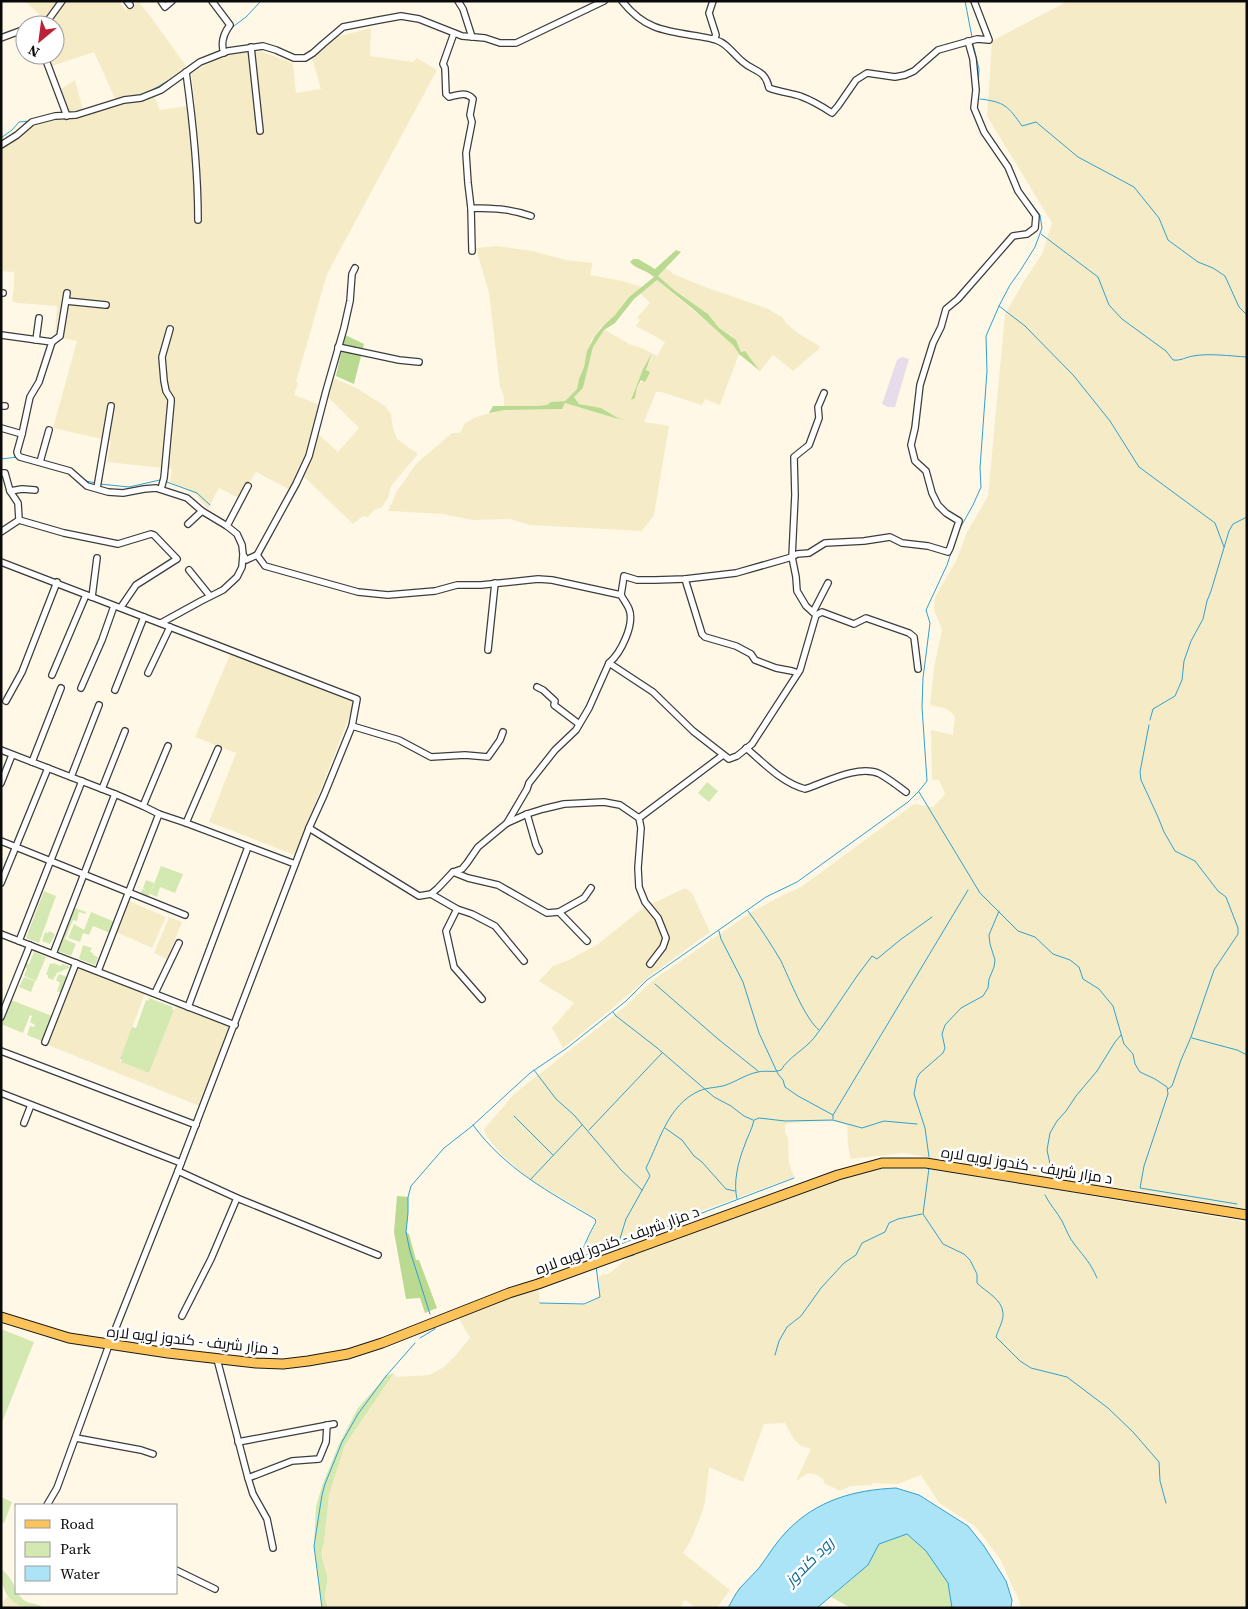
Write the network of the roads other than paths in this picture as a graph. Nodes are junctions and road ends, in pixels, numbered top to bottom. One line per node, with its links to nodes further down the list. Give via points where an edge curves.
1 (161, 1): 2 (street, via 165,7)
2 (172, 1)
3 (212, 1): 18 (street, via 230,25 224,34)
4 (458, 1): 13 (street)
5 (604, 1): 13 (street, via 516,43)
6 (622, 1): 15 (street, via 646,24 663,31)
7 (713, 1): 15 (street, via 709,13 716,36)
8 (974, 1): 16 (street, via 989,40)
9 (61, 2): 10 (street)
10 (52, 15)
11 (15, 33): 14 (street)
12 (454, 33): 13 (street); 17 (street, via 401,16 343,28 305,58 294,58 263,46); 24 (street, via 443,64 446,94 449,97 462,93 473,100 466,152)
13 (472, 37)
14 (1, 38)
15 (714, 39): 16 (street, via 735,53 743,63 759,70 769,88 801,96 832,113 856,80 867,73 906,76 938,50)
16 (968, 42): 58 (street, via 976,90 974,108 984,132 1036,216 1035,228 1027,234 1012,236 946,309 920,385 911,445 915,461 926,471 938,505 959,521 957,532 948,552 902,543 890,536 864,541 825,542 809,553)
17 (252, 48): 18 (street); 22 (street)
18 (224, 53): 20 (street, via 200,62)
19 (48, 65): 21 (street)
20 (186, 72): 21 (street, via 161,90 141,98); 26 (street, via 198,184)
21 (67, 116): 23 (street, via 32,122)
22 (260, 131)
23 (1, 145)
24 (471, 208): 25 (street, via 515,210); 27 (street)
25 (532, 216)
26 (198, 220)
27 (472, 251)
28 (355, 268): 37 (street)
29 (67, 293): 30 (street)
30 (66, 301): 31 (street); 36 (street, via 60,336)
31 (106, 304)
32 (39, 318): 35 (street)
33 (170, 329): 48 (street, via 162,357 165,386 172,402)
34 (1, 335): 35 (street)
35 (36, 340): 36 (street)
36 (52, 342): 43 (street, via 39,382 30,396)
37 (338, 347): 38 (street); 57 (street, via 309,456)
38 (418, 362)
39 (824, 393): 58 (street, via 809,445 794,457)
40 (111, 406): 47 (street)
41 (2, 430): 43 (street)
42 (49, 430): 44 (street)
43 (22, 434): 44 (street, via 18,455)
44 (40, 462): 47 (street, via 70,472 87,486)
45 (1, 473): 50 (street, via 5,473)
46 (248, 486): 54 (street)
47 (97, 488): 48 (street, via 123,493)
48 (161, 489): 51 (street, via 188,498)
49 (36, 490): 50 (street, via 22,488)
50 (10, 491): 52 (street, via 18,503)
51 (202, 511): 53 (street); 54 (street)
52 (19, 520): 55 (street); 70 (street, via 118,544 154,535 177,559 136,585)
53 (188, 524)
54 (227, 526): 56 (street, via 236,534)
55 (1, 532)
56 (243, 554): 57 (street, via 246,560); 68 (street, via 242,568 237,577 223,590)
57 (257, 555): 64 (street, via 265,566 358,592 388,595)
58 (792, 557): 62 (street, via 736,573); 71 (street, via 797,591)
59 (97, 558): 67 (street)
60 (1, 562): 63 (street)
61 (189, 570): 68 (street)
62 (685, 579): 66 (street, via 646,580 624,576); 79 (street, via 702,634 736,646 755,660)
63 (57, 582): 67 (street); 85 (street, via 22,672)
64 (495, 583): 66 (street, via 552,580); 75 (street)
65 (828, 583): 71 (street)
66 (621, 595): 76 (street, via 631,616 626,640)
67 (89, 596): 69 (street); 80 (street)
68 (210, 596): 73 (street)
69 (114, 606): 70 (street); 83 (street)
70 (121, 607): 72 (street)
71 (814, 613): 77 (street, via 822,612 854,624 866,618 909,633 914,637); 79 (street, via 810,640)
72 (144, 617): 73 (street); 84 (street)
73 (161, 623): 74 (street)
74 (170, 627): 78 (street); 88 (street, via 357,699)
75 (488, 650)
76 (609, 663): 87 (street); 96 (street, via 653,692)
77 (918, 669)
78 (148, 673)
79 (798, 673): 92 (street, via 752,744)
80 (52, 675)
81 (537, 687): 87 (street)
82 (61, 688): 97 (street)
83 (81, 688)
84 (114, 690)
85 (6, 701)
86 (99, 705): 99 (street)
87 (579, 724): 110 (street, via 529,782)
88 (352, 726): 90 (street, via 399,740 431,757 465,754 488,757); 111 (street)
89 (125, 731): 102 (street)
90 (503, 732)
91 (168, 746): 105 (street)
92 (746, 748): 96 (street, via 729,759); 103 (street, via 797,787 805,789 858,771 867,771 880,774)
93 (218, 749): 109 (street)
94 (1, 750): 95 (street)
95 (12, 754): 97 (street); 101 (street)
96 (723, 755): 108 (street)
97 (32, 762): 98 (street)
98 (48, 768): 99 (street); 113 (street)
99 (71, 777): 100 (street)
100 (82, 782): 102 (street); 116 (street)
101 (1, 783)
102 (102, 789): 104 (street)
103 (906, 792)
104 (115, 794): 105 (street); 119 (street)
105 (143, 806): 106 (street)
106 (159, 814): 109 (street); 122 (street)
107 (527, 814): 108 (street, via 564,804 604,802 620,805); 110 (street); 115 (street)
108 (639, 818): 135 (street, via 639,887 644,902 658,918 666,938)
109 (186, 823): 114 (street)
110 (507, 823): 118 (street, via 478,847 462,869)
111 (309, 828): 117 (street); 123 (street, via 419,896)
112 (1, 841): 113 (street)
113 (16, 847): 116 (street); 120 (street)
114 (248, 847): 117 (street); 139 (street)
115 (539, 851)
116 (51, 861): 119 (street); 128 (street)
117 (294, 864): 141 (street)
118 (453, 872): 123 (street); 125 (street, via 498,885 547,913)
119 (84, 874): 122 (street); 132 (street)
120 (1, 883)
121 (591, 888): 125 (street, via 584,898)
122 (129, 892): 126 (street); 136 (street)
123 (431, 894): 124 (street)
124 (457, 909): 133 (street, via 495,926); 138 (street, via 446,931 454,967)
125 (560, 912): 129 (street)
126 (185, 915)
127 (1, 934): 128 (street)
128 (19, 941): 131 (street)
129 (588, 941)
130 (179, 943): 137 (street)
131 (30, 945): 132 (street); 140 (street)
132 (53, 954): 134 (street)
133 (524, 961)
134 (76, 963): 136 (street); 142 (street)
135 (650, 964)
136 (98, 971): 137 (street)
137 (155, 993): 139 (street)
138 (482, 999)
139 (188, 1007): 141 (street)
140 (1, 1017)
141 (235, 1025): 147 (street)
142 (45, 1042)
143 (1, 1051): 147 (street)
144 (1, 1093): 145 (street)
145 (31, 1105): 146 (street); 148 (street)
146 (24, 1123)
147 (196, 1125): 148 (street)
148 (181, 1163): 149 (street)
149 (178, 1171): 150 (street); 155 (street)
150 (237, 1198): 152 (street); 153 (street)
151 (1247, 1215): 156 (main road, د مزار شریف - کندوز لویه لاره, via 926,1163 882,1163 752,1205 348,1354 283,1364)
152 (378, 1255)
153 (182, 1316)
154 (1, 1318): 155 (main road, د مزار شریف - کندوز لویه لاره, via 69,1338)
155 (109, 1345): 156 (main road, د مزار شریف - کندوز لویه لاره); 159 (street)
156 (217, 1359): 160 (street)
157 (334, 1424): 158 (street)
158 (327, 1426): 160 (street); 162 (street, via 320,1459 292,1461)
159 (76, 1438): 161 (street); 163 (street)
160 (238, 1442): 162 (street)
161 (152, 1454)
162 (248, 1478): 164 (street, via 267,1520)
163 (48, 1504)
164 (273, 1548)
165 (178, 1571): 166 (street)
166 (215, 1589)

